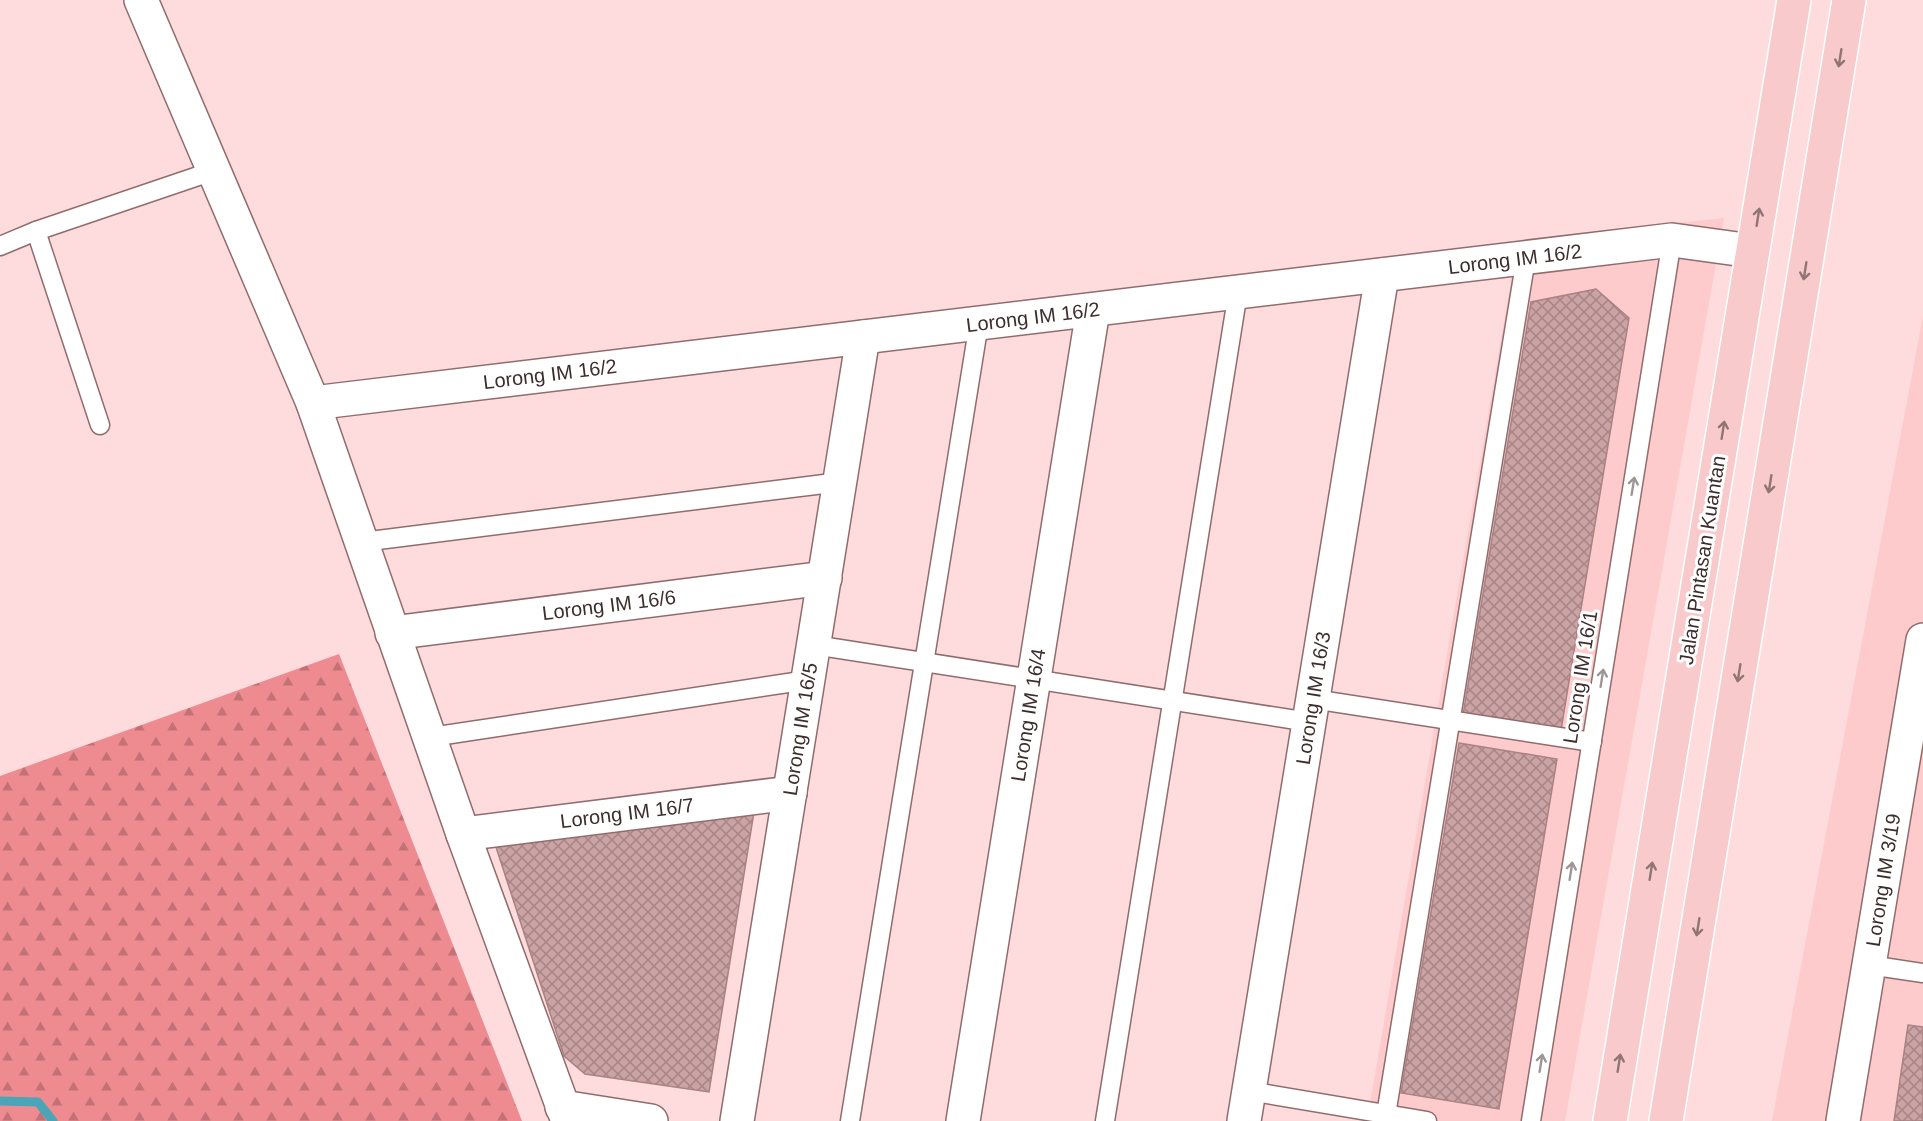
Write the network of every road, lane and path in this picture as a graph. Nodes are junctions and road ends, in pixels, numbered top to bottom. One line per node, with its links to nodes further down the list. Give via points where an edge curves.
1 (141, 0): 4 (street)
2 (1794, 0): 8 (highway, Jalan Pintasan Kuantan, one-way to 2)
3 (1849, 0): 46 (highway, one-way to 46)
4 (216, 170): 5 (lane); 15 (street)
5 (36, 231): 7 (lane); 16 (lane)
6 (1672, 240): 8 (street, Lorong IM 16/2); 9 (street, Lorong IM 16/2); 30 (lane, Lorong IM 16/1, one-way to 6)
7 (0, 246)
8 (1752, 250): 45 (highway, Jalan Pintasan Kuantan, one-way to 8)
9 (1526, 258): 10 (street, Lorong IM 16/2); 28 (lane)
10 (1382, 275): 11 (street, Lorong IM 16/2); 27 (street, Lorong IM 16/3)
11 (1238, 292): 12 (street, Lorong IM 16/2); 26 (lane)
12 (1093, 310): 13 (street, Lorong IM 16/2); 25 (street, Lorong IM 16/4)
13 (979, 323): 14 (street, Lorong IM 16/2); 23 (lane)
14 (863, 337): 15 (street, Lorong IM 16/2); 17 (street, Lorong IM 16/5)
15 (313, 403): 18 (street)
16 (100, 425)
17 (840, 482): 18 (lane); 19 (street, Lorong IM 16/5)
18 (362, 542): 20 (street)
19 (825, 578): 20 (street, Lorong IM 16/6); 22 (street, Lorong IM 16/5)
20 (392, 633): 29 (street)
21 (1923, 640): 33 (street, Lorong IM 3/19)
22 (814, 645): 23 (lane); 24 (street, Lorong IM 16/5)
23 (924, 663): 25 (lane); 40 (lane)
24 (808, 680): 29 (lane); 31 (street, Lorong IM 16/5)
25 (1034, 680): 26 (lane); 41 (street, Lorong IM 16/4)
26 (1173, 701): 27 (lane); 42 (lane)
27 (1311, 711): 28 (lane); 35 (street, Lorong IM 16/3)
28 (1450, 720): 30 (lane); 37 (lane)
29 (430, 737): 32 (street)
30 (1592, 742): 44 (lane, Lorong IM 16/1, one-way to 30)
31 (790, 793): 32 (street, Lorong IM 16/7); 39 (street, Lorong IM 16/5)
32 (463, 834): 36 (street)
33 (1869, 965): 34 (lane); 47 (street, Lorong IM 3/19)
34 (1923, 974)
35 (1247, 1106): 37 (lane)
36 (565, 1114): 38 (street)
37 (1386, 1117): 43 (lane)
38 (651, 1121)
39 (737, 1121)
40 (850, 1121)
41 (963, 1121)
42 (1105, 1121)
43 (1427, 1121)
44 (1531, 1121)
45 (1610, 1121)
46 (1666, 1121)
47 (1843, 1121)

